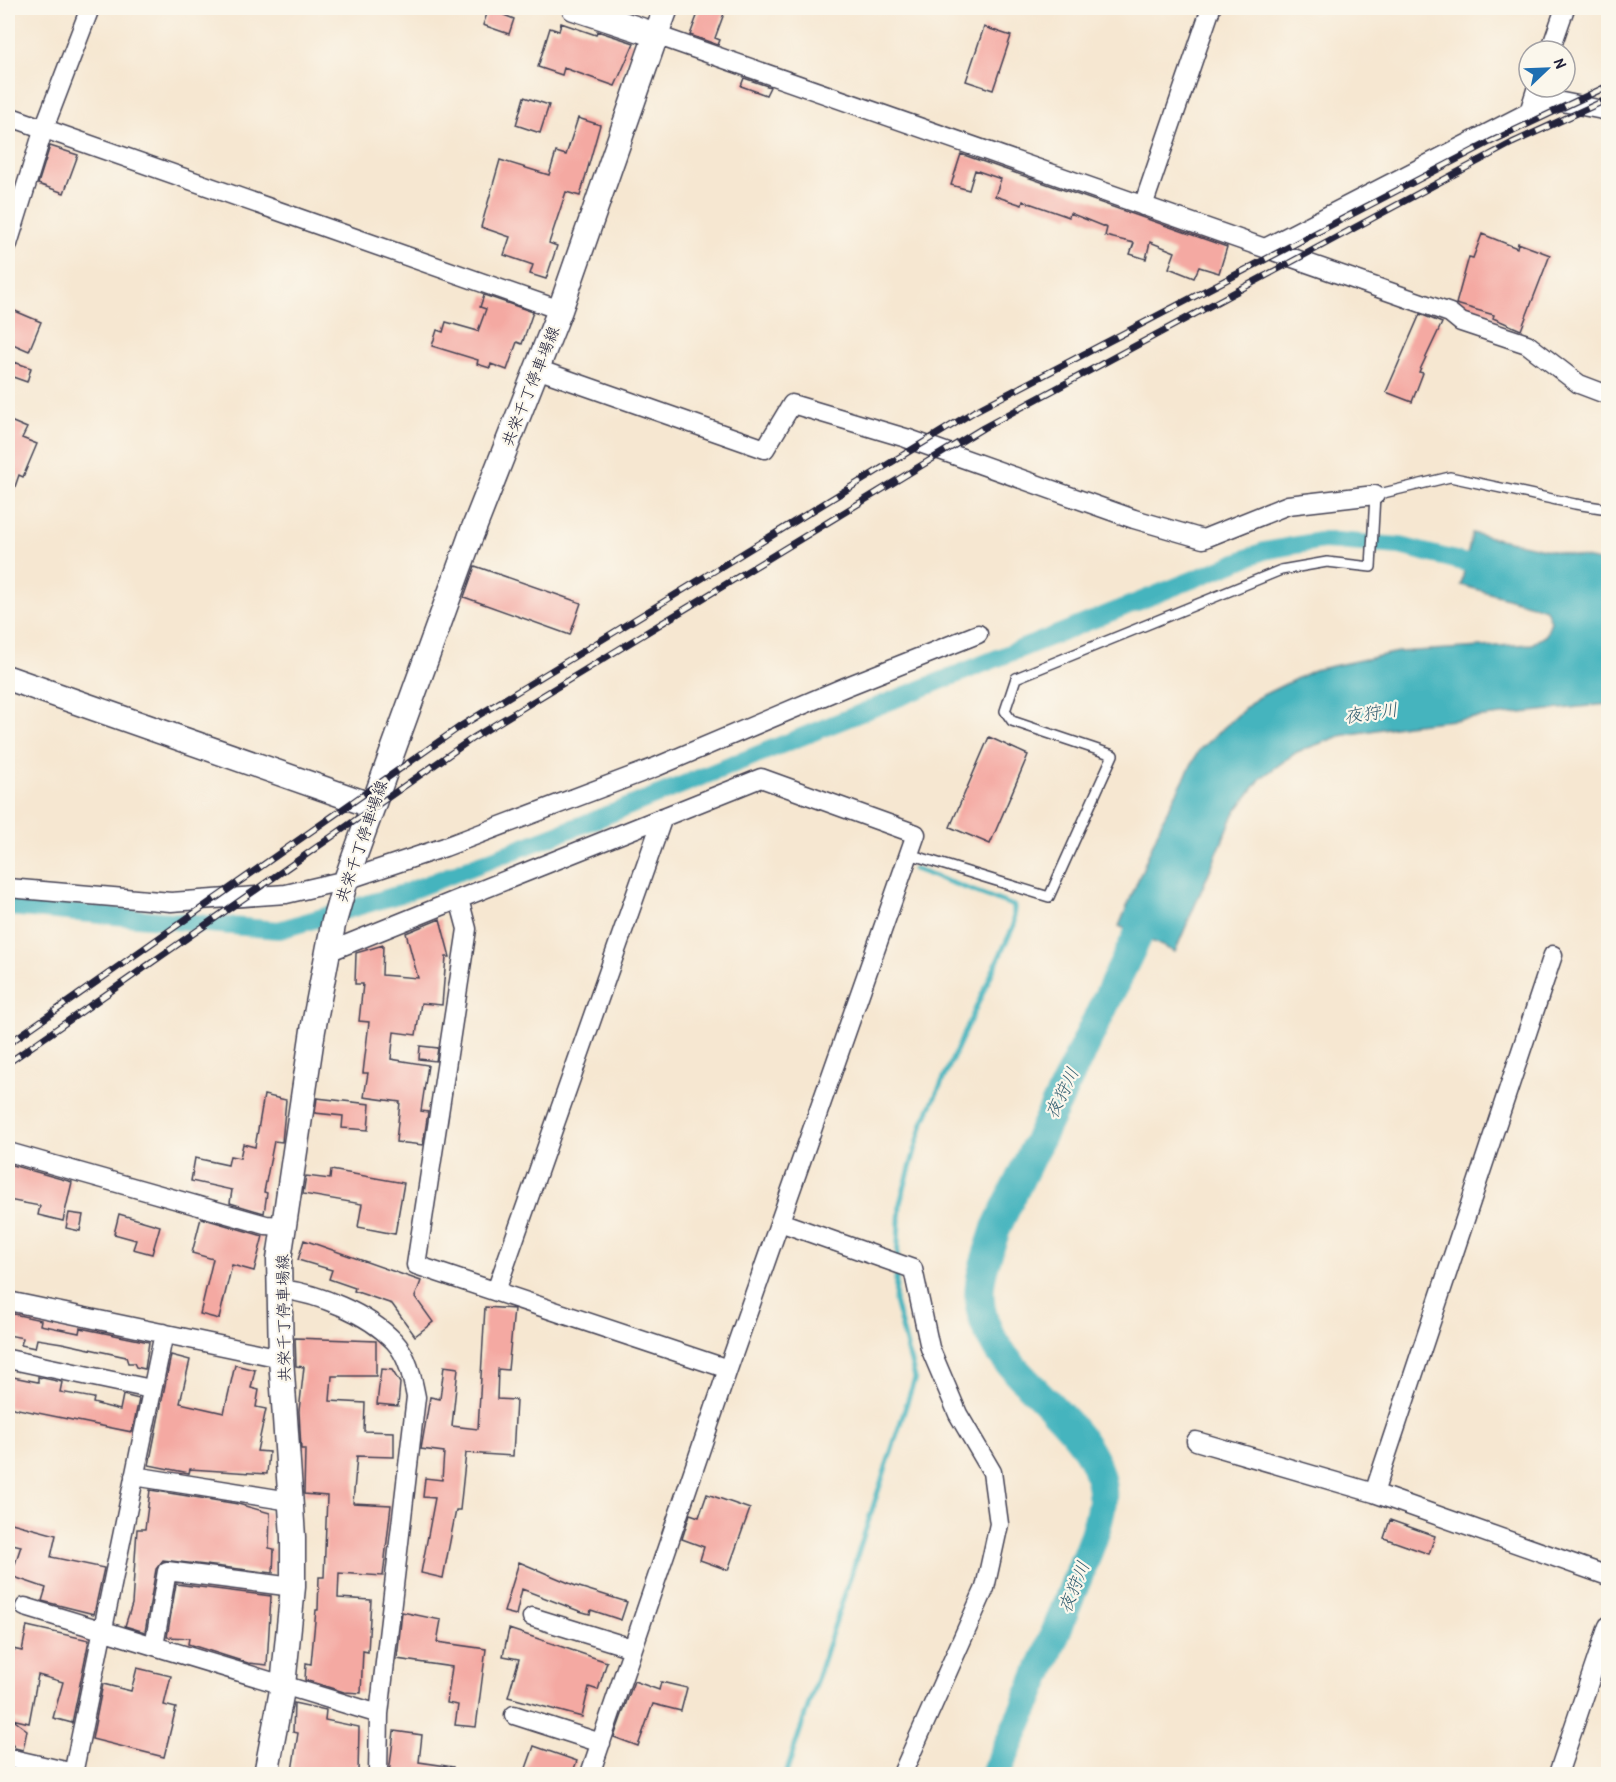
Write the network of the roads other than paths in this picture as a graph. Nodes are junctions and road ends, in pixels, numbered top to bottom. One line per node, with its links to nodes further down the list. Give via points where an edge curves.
1 (90, 8): 12 (street)
2 (574, 8): 6 (main road)
3 (666, 8): 6 (main road, 共栄千丁停車場線)
4 (1210, 8): 13 (street)
5 (1565, 8): 7 (street)
6 (656, 35): 13 (street); 16 (main road, 共栄千丁停車場線)
7 (1554, 39)
8 (1533, 99): 10 (street)
9 (1608, 111): 10 (street, via 1552,100)
10 (1529, 112): 15 (street)
11 (8, 116): 12 (street)
12 (44, 128): 14 (street); 16 (street)
13 (1143, 206): 15 (street)
14 (8, 244)
15 (1264, 248): 18 (street, via 1527,344 1579,384)
16 (560, 310): 17 (main road, 共栄千丁停車場線)
17 (537, 369): 19 (street, via 765,449 792,404 906,438 1134,519 1203,539 1288,505); 23 (main road, 共栄千丁停車場線, via 470,538)
18 (1608, 395)
19 (1375, 495): 20 (lane, via 1450,477); 25 (lane, via 1371,567 1327,562 1281,570 1016,678 1005,711 1012,721 1113,755 1049,897)
20 (1608, 509)
21 (978, 634): 26 (street, via 635,776 445,848)
22 (8, 678): 23 (main road)
23 (373, 806): 26 (main road, 共栄千丁停車場線)
24 (663, 817): 25 (street, via 761,778 916,834); 28 (street); 35 (street)
25 (909, 854): 32 (street)
26 (346, 880): 27 (street, via 286,894 171,902); 29 (main road, 共栄千丁停車場線)
27 (8, 888)
28 (459, 899): 29 (street); 35 (street, via 467,929 416,1265)
29 (328, 952): 33 (main road, 共栄千丁停車場線)
30 (1553, 955): 44 (street)
31 (8, 1152): 33 (street, via 266,1225)
32 (780, 1222): 40 (street); 63 (street, via 913,1269 930,1348 958,1414 992,1472 999,1524 985,1588)
33 (285, 1226): 34 (main road, 共栄千丁停車場線, via 279,1260)
34 (281, 1289): 38 (main road, 共栄千丁停車場線); 55 (street, via 316,1297 377,1327 395,1342 410,1370 416,1397)
35 (496, 1291): 40 (street)
36 (8, 1301): 37 (street)
37 (164, 1334): 38 (street); 41 (street)
38 (281, 1358): 45 (main road, 共栄千丁停車場線)
39 (8, 1359): 41 (street)
40 (728, 1369): 53 (street)
41 (151, 1389): 43 (street)
42 (1196, 1441): 44 (street)
43 (134, 1476): 45 (street); 51 (street)
44 (1374, 1493): 46 (street)
45 (290, 1501): 47 (main road, 共栄千丁停車場線)
46 (1608, 1576)
47 (293, 1587): 52 (street, via 167,1571); 54 (main road, 共栄千丁停車場線)
48 (25, 1607): 51 (street)
49 (532, 1617): 53 (street)
50 (1608, 1626): 64 (street)
51 (104, 1632): 52 (street); 59 (street)
52 (154, 1646): 54 (street)
53 (632, 1648): 57 (street)
54 (283, 1685): 55 (street); 60 (main road, 共栄千丁停車場線)
55 (380, 1714): 61 (street)
56 (514, 1715): 57 (street)
57 (601, 1743): 62 (street)
58 (8, 1758): 59 (street)
59 (74, 1774)
60 (266, 1774)
61 (378, 1774)
62 (590, 1774)
63 (902, 1774)
64 (1558, 1774)

